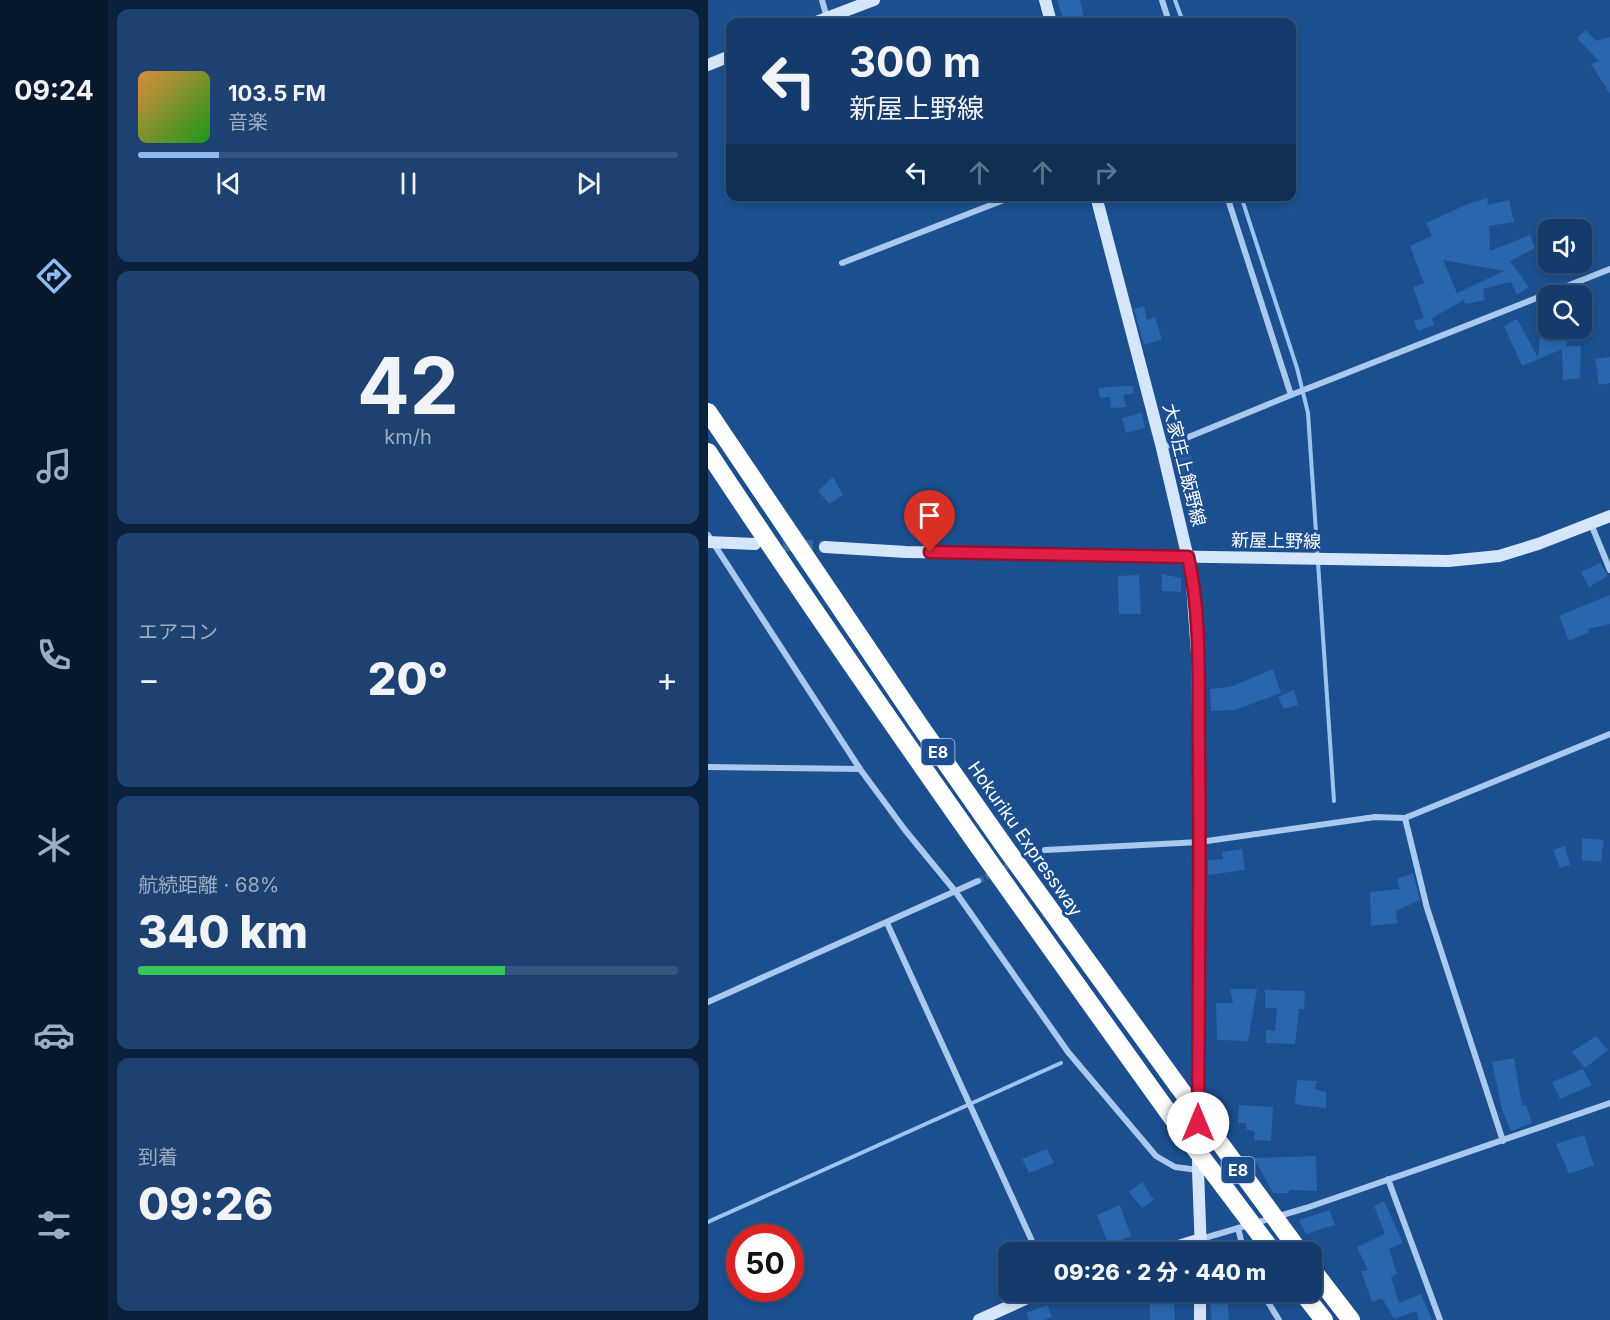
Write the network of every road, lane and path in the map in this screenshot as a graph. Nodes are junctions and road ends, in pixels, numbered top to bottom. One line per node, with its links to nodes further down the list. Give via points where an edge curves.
1 (822, 0): 5 (street)
2 (874, 0): 6 (main road)
3 (1045, 0): 7 (main road)
4 (1162, 0): 8 (street)
5 (822, 18)
6 (827, 18)
7 (1050, 18)
8 (1168, 18)
9 (726, 58): 10 (main road)
10 (708, 65)
11 (1001, 201): 14 (street)
12 (1097, 201): 18 (main road, 大家庄上飯野線)
13 (1229, 201): 16 (street)
14 (842, 263)
15 (1610, 269): 16 (street)
16 (1291, 395): 18 (street)
17 (708, 412): 47 (highway, Hokuriku Expressway / E8, bridge, via 1006,850)
18 (1162, 448): 25 (main road, 大家庄上飯野線)
19 (708, 452): 46 (highway, E8, bridge, via 933,782)
20 (1610, 516): 21 (main road, 新屋上野線)
21 (1591, 524): 25 (main road, 新屋上野線, via 1499,556 1448,561); 26 (street)
22 (710, 539): 23 (main road); 29 (street)
23 (754, 544)
24 (825, 547): 25 (main road, 新屋上野線)
25 (1188, 557): 31 (main road, 大家庄上飯野線, via 1197,654)
26 (1610, 570)
27 (1610, 734): 30 (street)
28 (708, 767): 29 (street)
29 (860, 769): 34 (street)
30 (1404, 818): 31 (street, via 1375,817); 38 (street, via 1427,908)
31 (1200, 842): 32 (street); 39 (main road, 大家庄上飯野線)
32 (1045, 850)
33 (978, 881): 34 (street)
34 (955, 891): 35 (street); 39 (street, via 1068,1052 1156,1156 1175,1167)
35 (887, 923): 36 (street); 43 (street)
36 (708, 1002)
37 (1610, 1103): 38 (street)
38 (1503, 1141): 40 (street)
39 (1198, 1170): 42 (main road, 大家庄上飯野線)
40 (1388, 1179): 41 (street); 58 (street)
41 (1238, 1228): 42 (street); 45 (street)
42 (1201, 1239): 44 (main road)
43 (1032, 1242)
44 (1191, 1242)
45 (1242, 1242)
46 (1265, 1242)
47 (1293, 1242)
48 (1322, 1282): 57 (highway)
49 (1019, 1302): 53 (main road)
50 (1200, 1302): 54 (main road)
51 (1268, 1302): 55 (street)
52 (1310, 1302): 56 (highway)
53 (979, 1320)
54 (1200, 1320)
55 (1279, 1320)
56 (1324, 1320)
57 (1351, 1320)
58 (1440, 1320)

